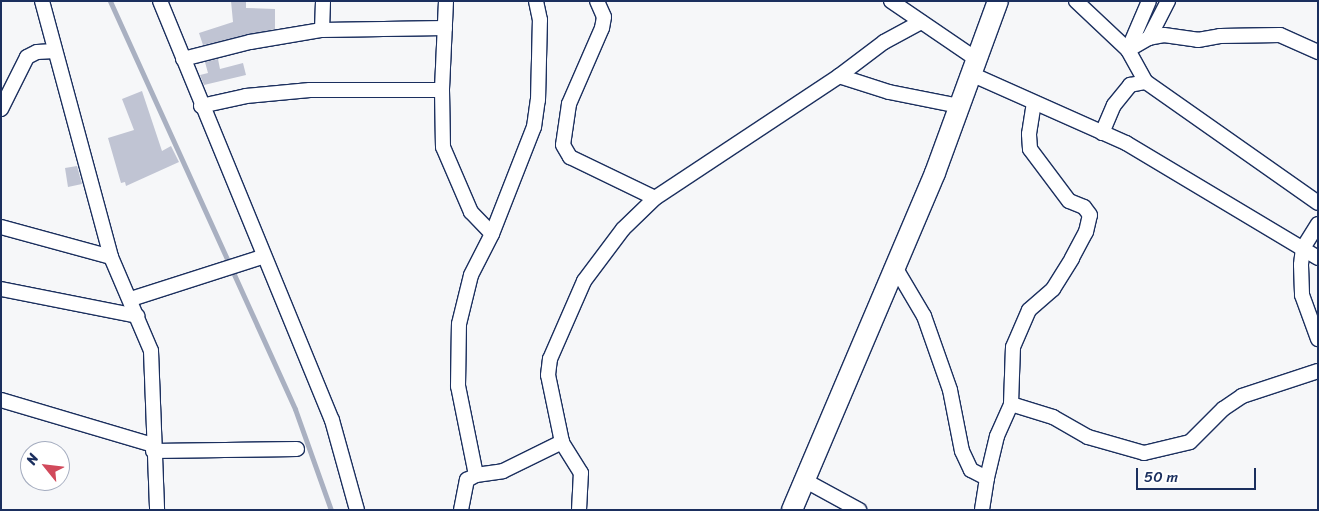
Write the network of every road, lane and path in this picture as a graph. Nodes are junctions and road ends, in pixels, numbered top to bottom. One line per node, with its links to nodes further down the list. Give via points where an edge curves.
1 (42, 1): 17 (street)
2 (160, 1): 19 (street)
3 (323, 1): 14 (street)
4 (446, 1): 13 (street)
5 (536, 1): 33 (street, via 540,20 534,127)
6 (597, 1): 29 (street, via 604,17 602,28 569,104 562,145 570,157)
7 (891, 1): 12 (street)
8 (998, 1): 20 (street)
9 (1076, 1): 16 (street)
10 (1148, 1): 16 (street)
11 (1168, 1): 15 (street)
12 (921, 22): 20 (street); 21 (street, via 884,42)
13 (445, 28): 14 (street); 23 (street)
14 (322, 30): 19 (street, via 250,42)
15 (1150, 38): 16 (street); 18 (street, via 1164,36 1198,40 1220,36 1280,35)
16 (1128, 50): 22 (street)
17 (55, 51): 27 (street, via 37,52 27,58); 35 (street)
18 (1318, 52)
19 (183, 59): 25 (street)
20 (973, 66): 24 (street); 26 (street)
21 (839, 76): 26 (street, via 889,92); 29 (street)
22 (1146, 82): 28 (street, via 1130,85 1114,105); 30 (street)
23 (442, 90): 25 (street, via 310,90 246,96); 33 (street, via 443,147 471,212)
24 (1034, 102): 28 (street); 45 (street, via 1030,149 1068,201 1084,207 1090,215 1086,232 1072,258 1053,289 1029,310 1013,347)
25 (201, 106): 37 (street)
26 (959, 106): 38 (street)
27 (1, 108)
28 (1102, 133): 34 (street)
29 (655, 198): 46 (street, via 623,229 584,281 550,359 548,376)
30 (1318, 204)
31 (1318, 224): 34 (street)
32 (1, 227): 35 (street)
33 (492, 234): 49 (street, via 470,275 459,324 458,386)
34 (1303, 248): 36 (street); 42 (street, via 1302,295)
35 (111, 257): 40 (street)
36 (1318, 258)
37 (256, 259): 40 (street); 53 (street, via 332,420)
38 (895, 267): 50 (street, via 924,316 950,390 962,452 972,470); 51 (street)
39 (1, 289): 41 (street)
40 (130, 299): 41 (street)
41 (137, 316): 47 (street, via 152,351 155,380)
42 (1318, 339)
43 (1318, 371): 45 (street, via 1242,396 1223,409 1190,442 1144,453 1088,437 1053,417)
44 (1, 400): 47 (street)
45 (1011, 404): 50 (street, via 997,436)
46 (562, 442): 49 (street, via 503,471); 55 (street, via 581,473)
47 (153, 448): 48 (street); 52 (street)
48 (297, 449)
49 (476, 475): 54 (street, via 465,484)
50 (987, 478): 58 (street)
51 (804, 480): 56 (street); 57 (street)
52 (157, 510)
53 (358, 510)
54 (461, 510)
55 (579, 510)
56 (792, 510)
57 (859, 510)
58 (982, 510)

